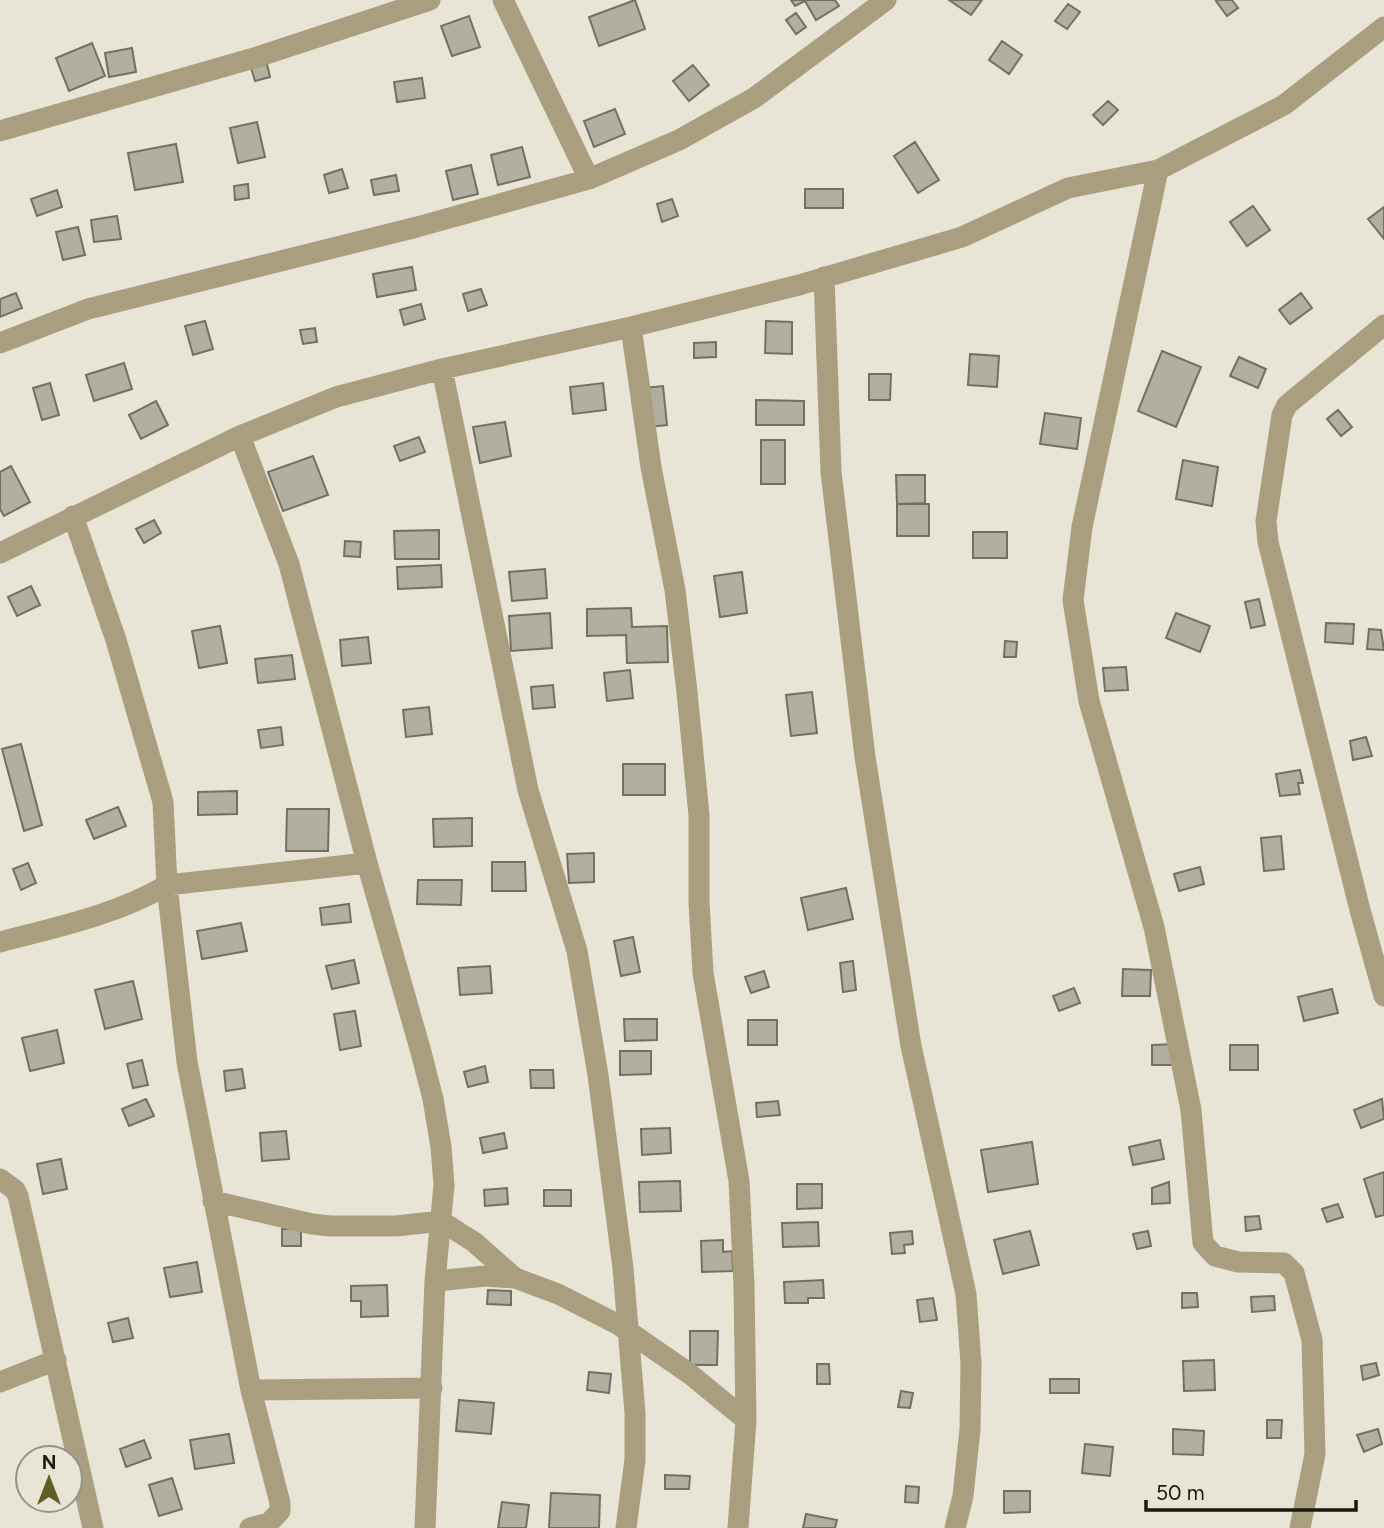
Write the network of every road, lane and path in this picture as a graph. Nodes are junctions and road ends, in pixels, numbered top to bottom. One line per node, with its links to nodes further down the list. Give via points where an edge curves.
1 (430, 0): 5 (street, via 257,57)
2 (503, 0): 7 (street)
3 (886, 0): 7 (street, via 754,98 680,140)
4 (1384, 27): 6 (street, via 1284,105)
5 (0, 131)
6 (1158, 170): 8 (street, via 1068,188 962,237); 37 (street, via 1082,527 1073,600 1089,701 1162,966 1191,1110 1203,1243 1215,1256 1238,1262 1284,1263 1294,1273 1312,1340 1315,1454)
7 (589, 179): 11 (street, via 88,309)
8 (824, 277): 10 (street); 36 (street, via 832,483 865,757 911,1046 966,1294 970,1429)
9 (1384, 325): 19 (street, via 1287,405 1266,521)
10 (631, 327): 12 (street); 30 (street, via 675,590 699,815 703,973 739,1181)
11 (0, 343)
12 (442, 369): 13 (street, via 336,397); 25 (street, via 528,790 577,951 600,1089)
13 (240, 436): 14 (street); 16 (street, via 289,564)
14 (73, 516): 15 (street); 17 (street, via 116,640 163,802)
15 (0, 553)
16 (367, 863): 17 (street); 22 (street, via 433,1098 444,1185)
17 (167, 884): 18 (street, via 117,910); 21 (street, via 187,1062)
18 (0, 942)
19 (1384, 996)
20 (0, 1179): 26 (street, via 18,1196)
21 (214, 1201): 22 (street, via 330,1226); 29 (street)
22 (441, 1221): 23 (street, via 474,1242); 24 (street)
23 (515, 1278): 24 (street); 25 (street, via 558,1294)
24 (435, 1281): 28 (street)
25 (630, 1335): 30 (street, via 690,1374); 34 (street, via 635,1461)
26 (56, 1360): 27 (street); 31 (street)
27 (0, 1382)
28 (432, 1388): 29 (street); 33 (street)
29 (251, 1390): 32 (street, via 280,1511 270,1523)
30 (746, 1420): 35 (street)
31 (93, 1528)
32 (250, 1528)
33 (425, 1528)
34 (626, 1528)
35 (738, 1528)
36 (955, 1528)
37 (1300, 1528)

